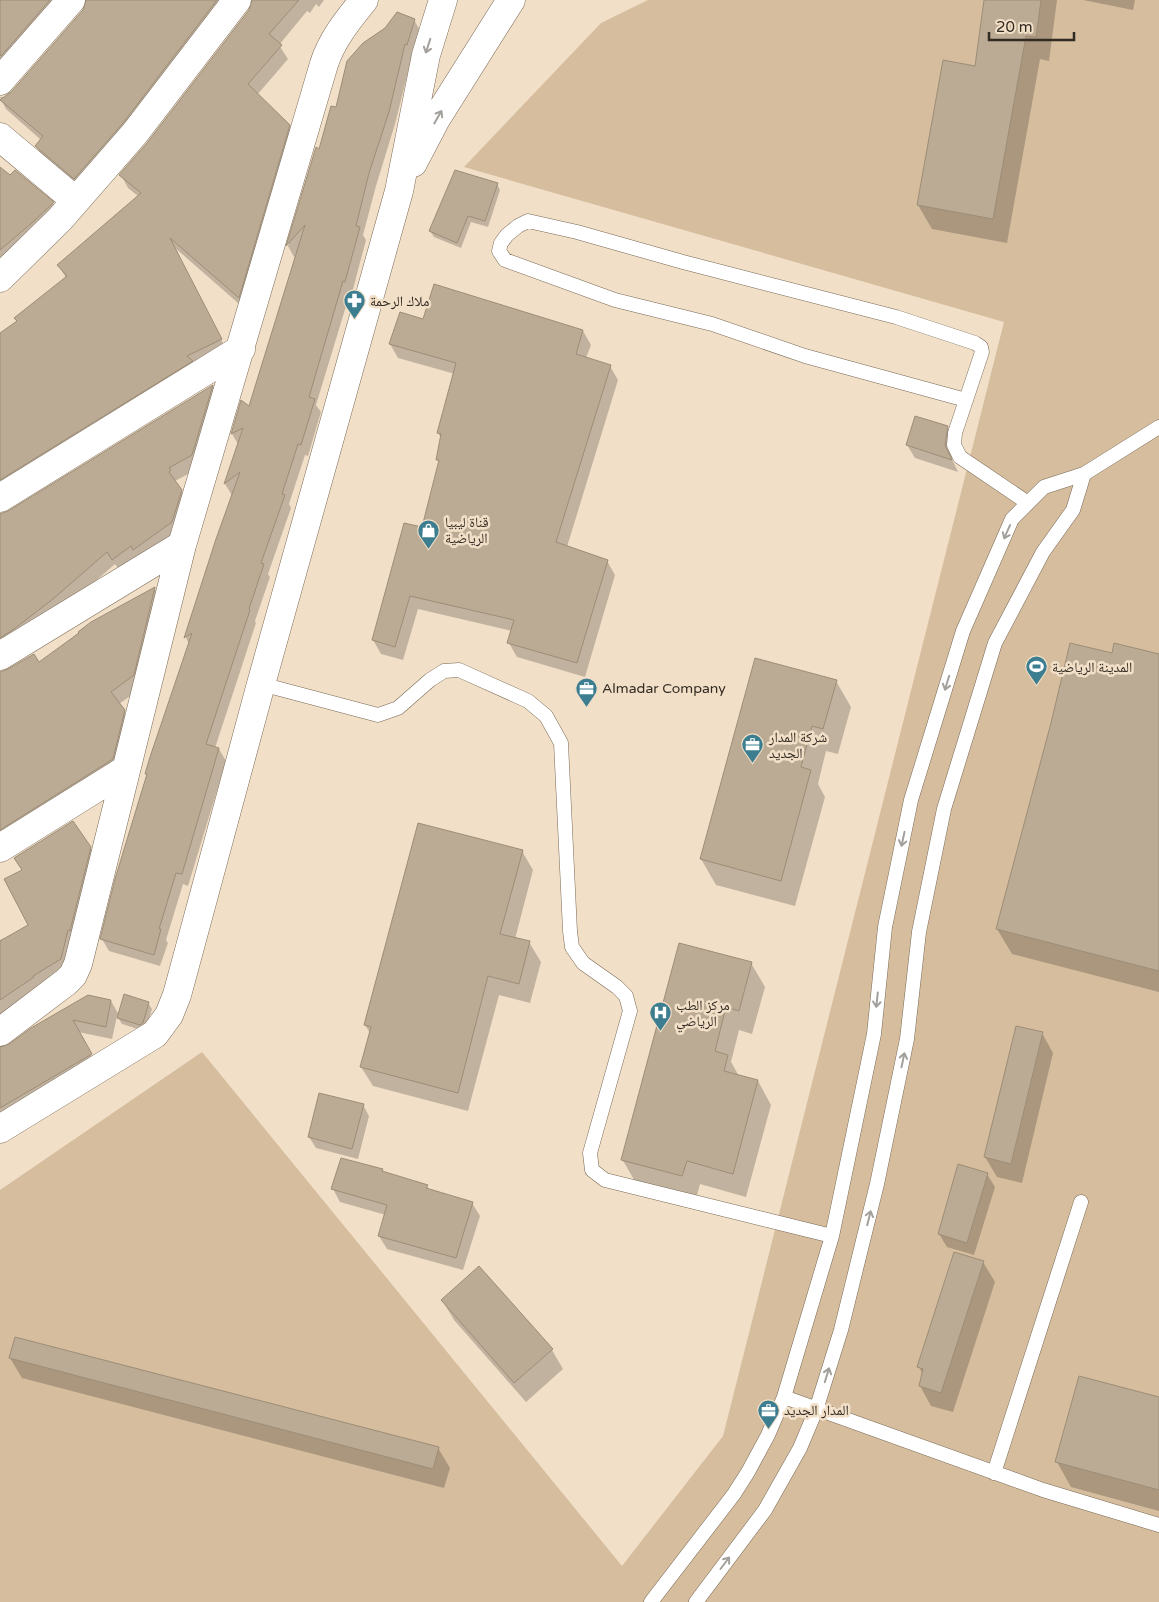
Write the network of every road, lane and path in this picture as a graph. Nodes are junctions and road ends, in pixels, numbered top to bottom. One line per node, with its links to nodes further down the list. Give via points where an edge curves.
1 (71, 0): 6 (street)
2 (237, 0): 9 (street, via 135,133)
3 (364, 0): 11 (street, via 329,49)
4 (443, 0): 8 (street, one-way to 8, via 426,55)
5 (511, 0): 8 (street, one-way to 5, via 436,119)
6 (0, 81)
7 (0, 137): 9 (street)
8 (399, 191): 19 (street)
9 (75, 200): 10 (street)
10 (0, 278)
11 (241, 349): 15 (street); 17 (street)
12 (966, 400): 12 (lane, via 981,347 896,316 528,222 518,226 501,243 499,252 505,260 616,300 712,324 805,356); 16 (lane, via 955,433 954,445 960,457)
13 (1159, 427): 14 (lane)
14 (1084, 474): 16 (lane, via 1044,487); 27 (lane, one-way to 14, via 841,1330 878,1184 907,1039 919,932 944,809 995,643 1043,552 1073,510)
15 (0, 498)
16 (1028, 503): 25 (lane, one-way to 25, via 1012,519 963,630 911,800 885,927 874,1034)
17 (182, 545): 18 (street); 20 (street)
18 (0, 656)
19 (261, 684): 23 (street, via 169,1015 154,1034); 25 (lane, via 378,715 398,708 444,671 459,670 528,701 546,716 561,743 572,947 583,963 626,996 630,1011 590,1153 592,1170 605,1180)
20 (126, 770): 21 (street); 22 (street, via 74,975)
21 (0, 848)
22 (0, 1032)
23 (0, 1129)
24 (1081, 1202): 28 (lane)
25 (832, 1236): 26 (lane)
26 (784, 1397): 27 (lane); 30 (lane, via 768,1435 734,1494)
27 (816, 1410): 28 (lane); 31 (lane, one-way to 27, via 773,1497)
28 (994, 1473): 29 (lane)
29 (1159, 1525)
30 (651, 1602)
31 (696, 1602)

